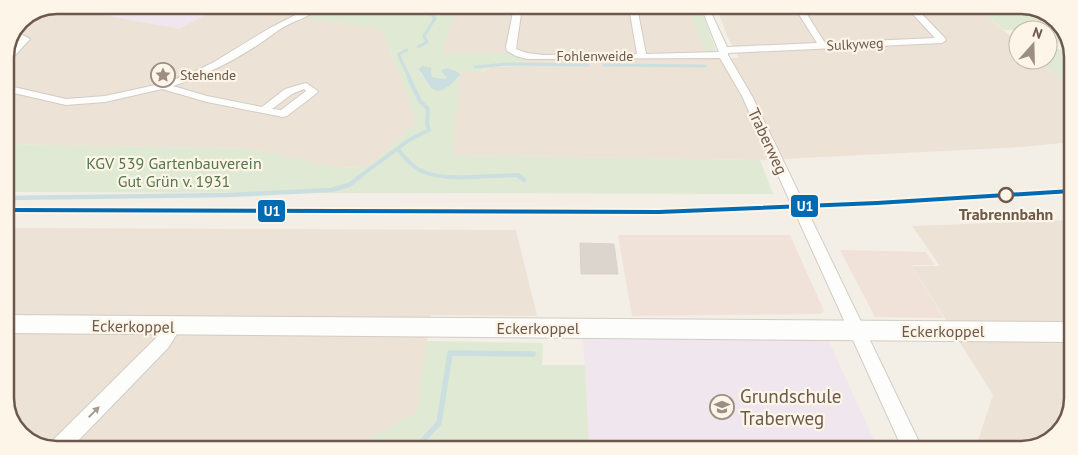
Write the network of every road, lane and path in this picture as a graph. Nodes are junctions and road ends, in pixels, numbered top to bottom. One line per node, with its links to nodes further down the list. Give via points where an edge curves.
1 (304, 14): 12 (street, via 217,64)
2 (517, 14): 11 (street, Fohlenweide, via 511,47 519,54)
3 (634, 14): 11 (street)
4 (707, 14): 10 (street, Traberweg)
5 (803, 14): 8 (street)
6 (917, 14): 8 (street, Sulkyweg, via 942,40)
7 (19, 36): 9 (street, via 26,39)
8 (823, 46): 10 (street, Sulkyweg)
9 (14, 51)
10 (724, 52): 11 (street, Fohlenweide); 17 (street, Traberweg)
11 (642, 56)
12 (163, 86): 13 (street, via 90,102 66,102); 14 (street)
13 (14, 90)
14 (264, 110)
15 (14, 324): 16 (street, Eckerkoppel)
16 (174, 326): 17 (street, Eckerkoppel); 19 (street, one-way to 16)
17 (857, 330): 18 (street, Eckerkoppel); 20 (street, Traberweg)
18 (1064, 332)
19 (65, 441)
20 (909, 441)

